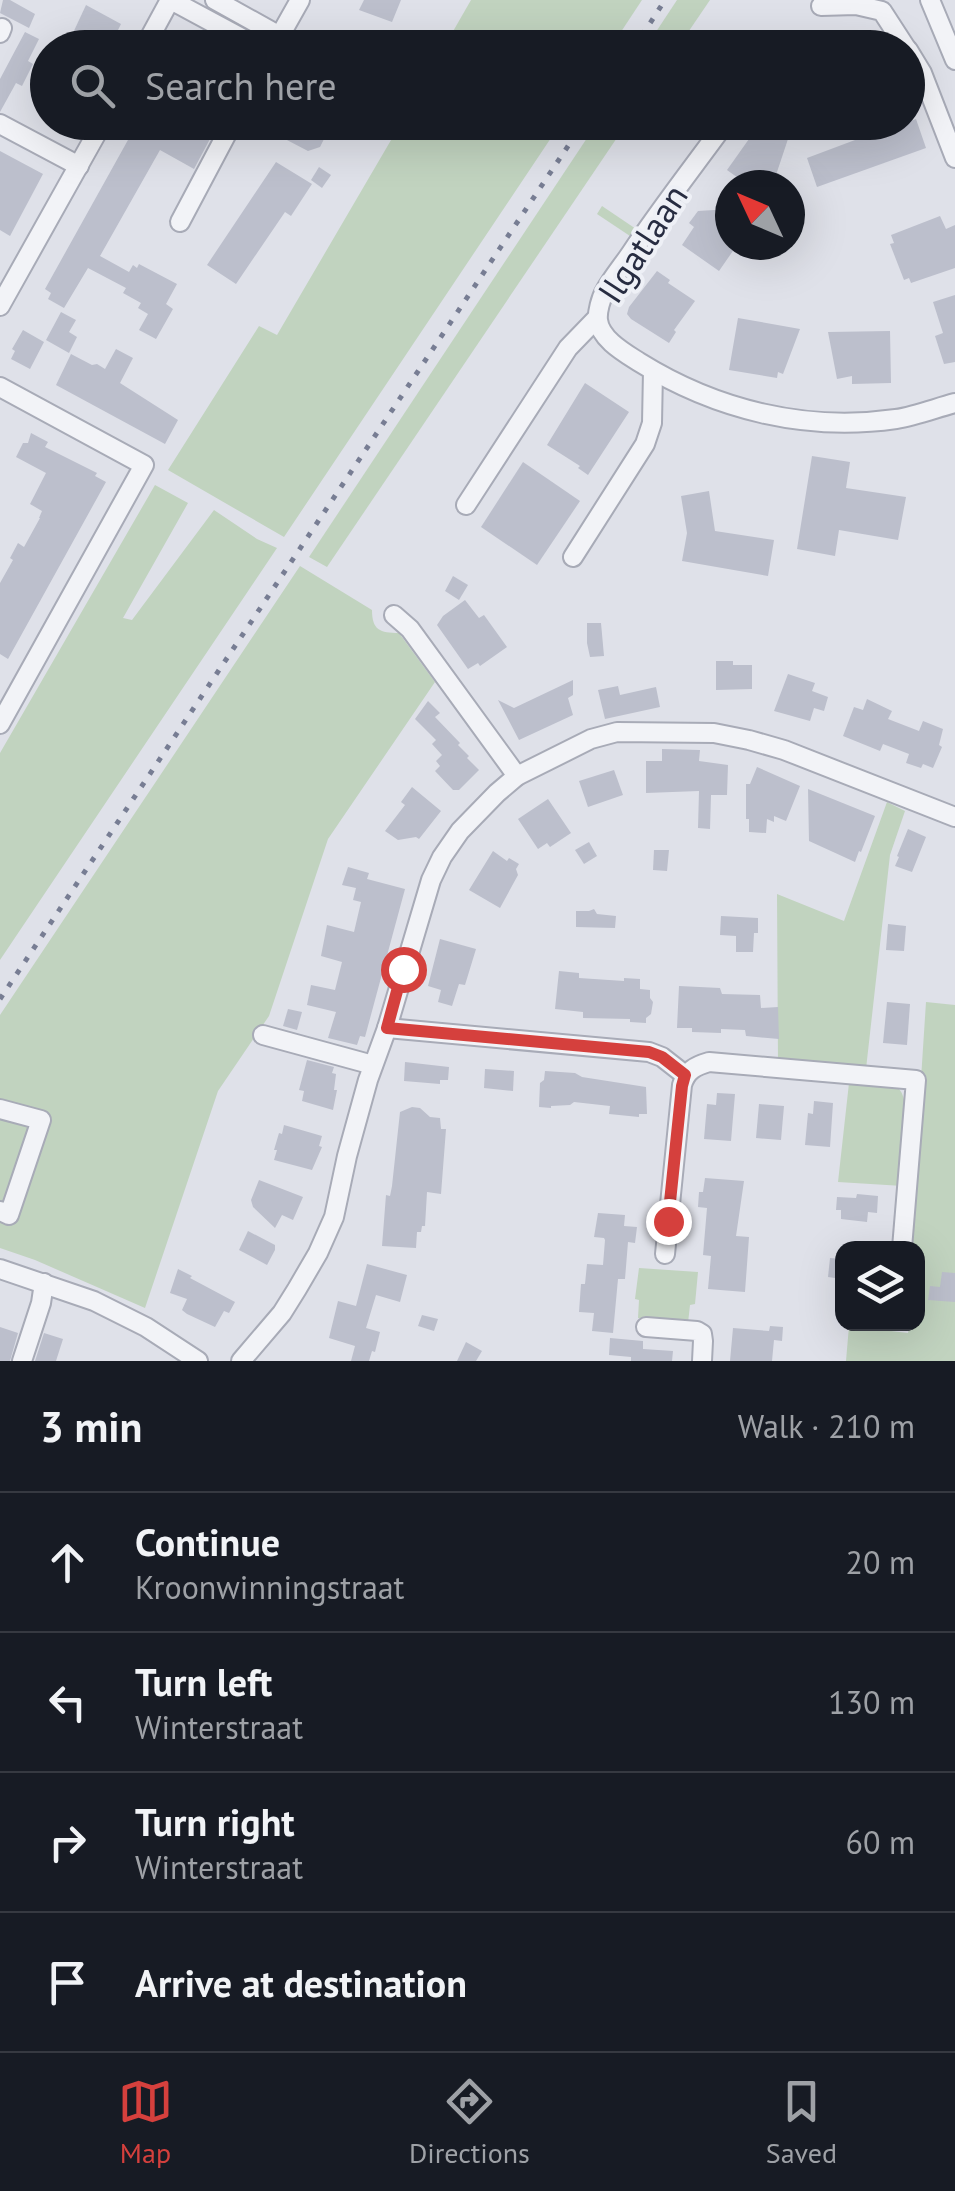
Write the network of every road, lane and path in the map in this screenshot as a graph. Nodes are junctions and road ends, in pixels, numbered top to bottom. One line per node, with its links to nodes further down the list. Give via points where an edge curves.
1 (171, 0): 6 (street); 7 (street)
2 (215, 0): 8 (street)
3 (300, 0): 9 (street)
4 (930, 0): 11 (street)
5 (821, 6): 10 (street, via 882,11)
6 (154, 30)
7 (227, 30)
8 (259, 30)
9 (284, 30)
10 (894, 30)
11 (955, 60): 12 (street)
12 (925, 72)
13 (925, 81): 20 (street)
14 (0, 124): 15 (street)
15 (30, 140)
16 (30, 140): 21 (street)
17 (93, 140): 21 (street)
18 (223, 140): 22 (street)
19 (713, 140): 24 (street, Ilgatlaan, via 604,293)
20 (955, 158)
21 (79, 166): 23 (street)
22 (180, 222)
23 (0, 306)
24 (597, 318): 25 (street, Ilgatlaan, via 623,352); 28 (street, Ilgatlaan, via 568,348)
25 (653, 371): 27 (street, Ilgatlaan, via 744,409 809,422 900,419); 29 (street, via 645,444)
26 (0, 387): 31 (street, via 144,466)
27 (955, 403)
28 (466, 505)
29 (573, 557)
30 (394, 615): 32 (street)
31 (0, 724)
32 (517, 776): 33 (street, via 617,732 714,733 784,750); 34 (street, via 442,857)
33 (955, 817)
34 (387, 1028): 36 (street); 37 (street, via 649,1052)
35 (263, 1035): 36 (street)
36 (374, 1065): 47 (street, via 334,1217 297,1290)
37 (685, 1075): 40 (street, via 709,1062 916,1080); 41 (street)
38 (0, 1109): 39 (street, via 41,1120 8,1214)
39 (0, 1212)
40 (903, 1241)
41 (665, 1254)
42 (0, 1269): 43 (street)
43 (44, 1283): 45 (street); 46 (street, via 101,1304)
44 (646, 1327): 48 (street, via 702,1334)
45 (22, 1361)
46 (198, 1361)
47 (241, 1361)
48 (702, 1361)

